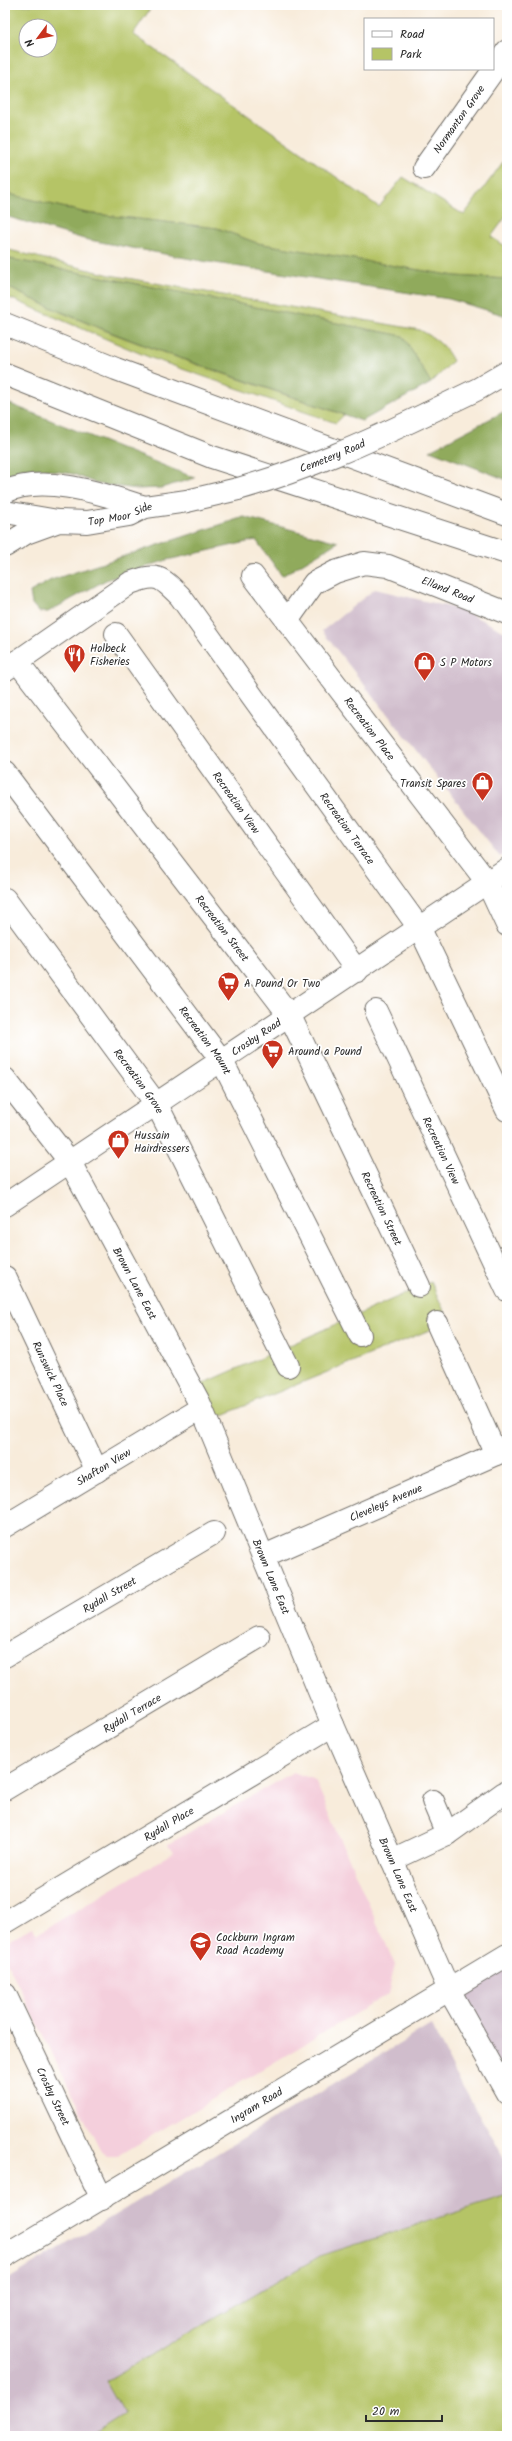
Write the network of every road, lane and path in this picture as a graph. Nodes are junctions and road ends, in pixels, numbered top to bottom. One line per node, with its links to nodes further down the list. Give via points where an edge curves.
1 (507, 51): 2 (main road, Normanton Grove)
2 (494, 69)
3 (494, 70): 4 (main road, Normanton Grove)
4 (424, 168)
5 (5, 324): 11 (main road, via 116,369)
6 (507, 372): 9 (main road, Cemetery Road, bridge, via 478,389 347,452 278,478 187,501)
7 (5, 374): 14 (main road, via 212,457)
8 (5, 492): 9 (main road, Top Moor Side, via 30,483 51,485)
9 (145, 507): 12 (main road, Top Moor Side, via 129,515 94,521)
10 (5, 512): 12 (main road)
11 (507, 514)
12 (59, 521): 13 (main road, Top Moor Side, via 26,533)
13 (5, 546)
14 (507, 553)
15 (253, 576): 17 (main road, Recreation Place)
16 (507, 613): 17 (main road, Elland Road, via 388,566 356,564 314,583)
17 (287, 621): 22 (main road, Recreation Place)
18 (116, 634): 26 (main road, Recreation View)
19 (11, 666): 25 (main road, Recreation Terrace, via 130,583 148,576 164,580 180,596); 28 (main road, Recreation Street)
20 (5, 773): 29 (main road, Recreation Mount)
21 (507, 869): 22 (main road, Crosby Road)
22 (487, 882): 24 (main road, Recreation Place); 25 (main road, Crosby Road)
23 (5, 899): 31 (main road, Recreation Grove)
24 (507, 924)
25 (420, 929): 26 (main road, Crosby Road); 32 (main road, Recreation Terrace)
26 (357, 971): 28 (main road, Crosby Road)
27 (376, 1012): 37 (main road, Recreation View)
28 (290, 1016): 29 (main road, Crosby Road); 36 (main road, Recreation Street)
29 (222, 1061): 31 (main road, Crosby Road); 39 (main road, Recreation Mount)
30 (5, 1078): 33 (main road, Brown Lane East)
31 (157, 1105): 33 (main road, Crosby Road); 40 (main road, Recreation Grove)
32 (507, 1110)
33 (70, 1162): 34 (main road, Crosby Road); 41 (main road, Brown Lane East)
34 (5, 1205)
35 (5, 1277): 43 (main road, Runswick Place)
36 (419, 1286)
37 (507, 1290)
38 (437, 1323): 42 (main road)
39 (360, 1335)
40 (288, 1366)
41 (201, 1408): 43 (main road, Shafton View); 46 (main road, Brown Lane East)
42 (502, 1451): 46 (main road, Cleveleys Avenue)
43 (97, 1470): 44 (main road, Shafton View)
44 (5, 1526)
45 (214, 1533): 48 (main road, Rydall Street)
46 (264, 1556): 49 (main road, Brown Lane East)
47 (259, 1637): 50 (main road, Rydall Terrace)
48 (5, 1656)
49 (333, 1725): 54 (main road, Brown Lane East); 55 (main road, Rydall Place)
50 (5, 1789)
51 (504, 1793): 53 (main road)
52 (433, 1802): 53 (main road)
53 (448, 1834): 54 (main road)
54 (392, 1860): 57 (main road, Brown Lane East)
55 (5, 1922)
56 (507, 1955): 57 (main road, Ingram Road)
57 (449, 1990): 59 (main road, Brown Lane East); 60 (main road, Ingram Road)
58 (5, 1994): 60 (main road, Crosby Street)
59 (507, 2093)
60 (102, 2199): 61 (main road, Ingram Road)
61 (5, 2256)

